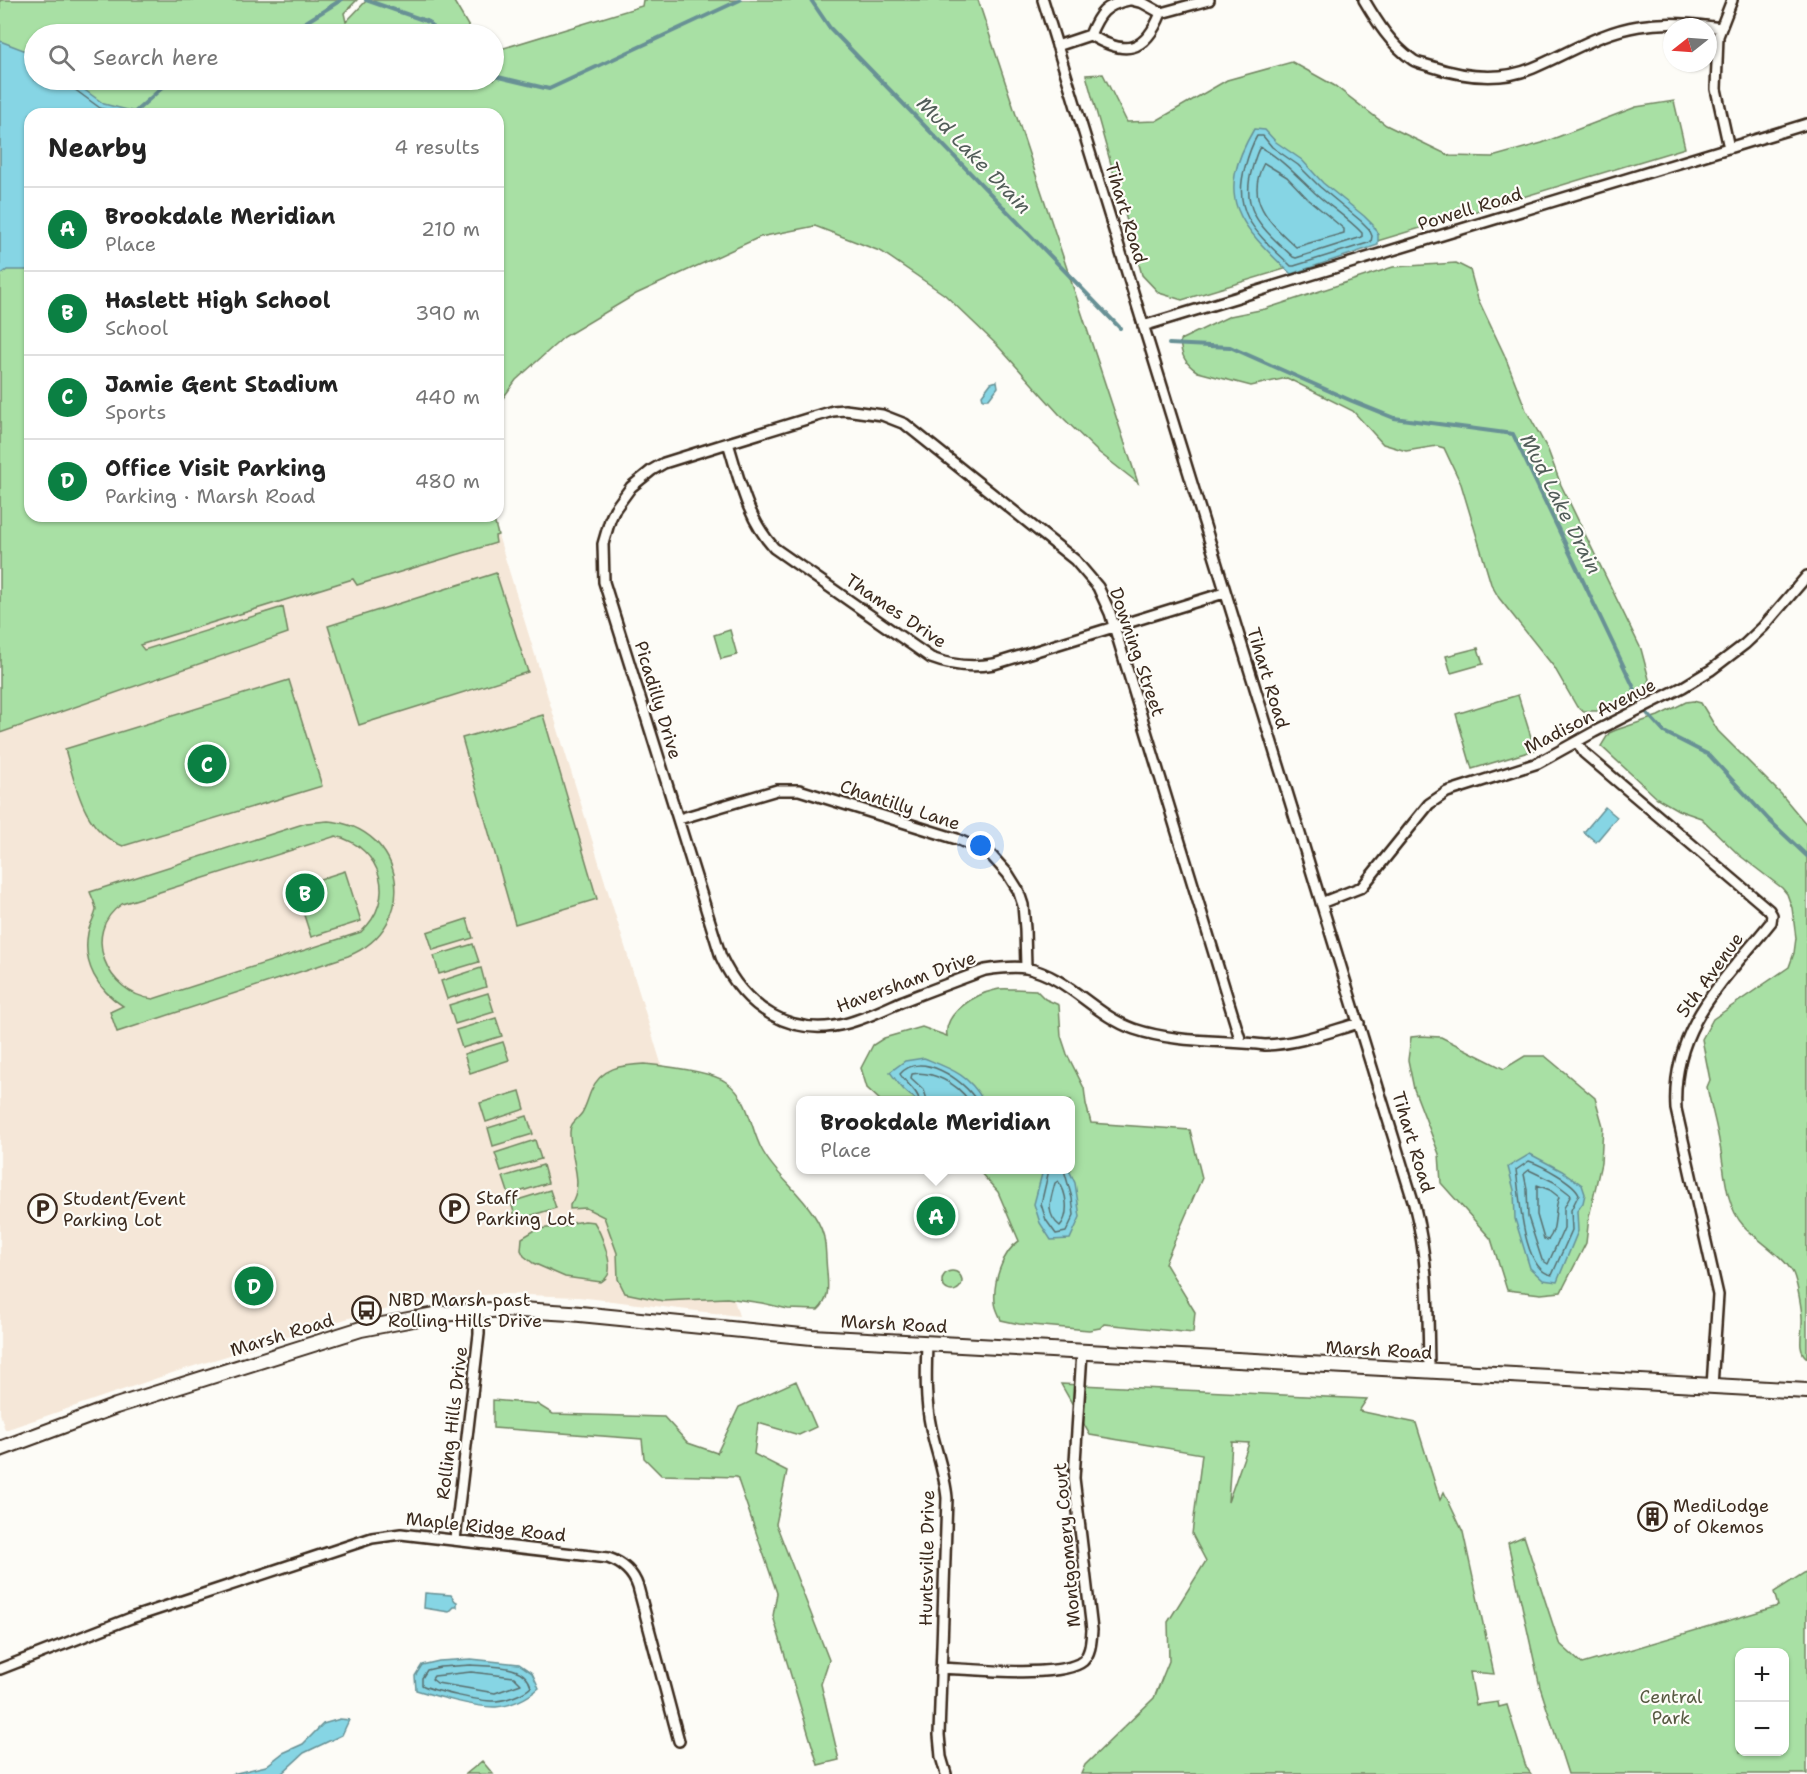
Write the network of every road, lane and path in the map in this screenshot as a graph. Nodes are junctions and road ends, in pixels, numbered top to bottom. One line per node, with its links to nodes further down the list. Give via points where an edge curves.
1 (1043, 0): 9 (street, Tihart Road)
2 (1130, 0): 6 (street); 8 (street, via 1102,10)
3 (1209, 0): 6 (street)
4 (1364, 0): 7 (street, via 1387,35 1414,61 1475,76 1506,76 1532,68 1591,39 1638,26 1682,23)
5 (1732, 0): 7 (street)
6 (1161, 14): 8 (street, via 1146,40 1132,47 1116,49)
7 (1721, 28): 11 (street, via 1716,89)
8 (1090, 36): 9 (street)
9 (1057, 46): 12 (street, Tihart Road)
10 (1807, 124): 11 (street, Powell Road)
11 (1729, 148): 12 (street, Powell Road)
12 (1143, 326): 15 (street, Tihart Road)
13 (728, 443): 16 (street, Downing Street, via 833,411 857,410 905,424 1079,564 1098,587); 16 (street, Thames Drive, via 747,506 774,548 931,658 962,666 994,664); 18 (street, Picadilly Drive, via 664,463 641,478 615,509 603,544 604,582)
14 (1807, 576): 17 (street, Madison Avenue, via 1780,610 1711,670)
15 (1224, 593): 16 (street, Thames Drive); 19 (street, Tihart Road)
16 (1114, 627): 23 (street, Downing Street)
17 (1578, 743): 19 (street, Madison Avenue, via 1538,763 1447,792 1429,804 1362,887); 28 (street, 5th Avenue, via 1584,753 1772,915 1771,922 1692,1026 1681,1053 1676,1081 1676,1109 1718,1296)
18 (679, 819): 20 (street, Chantilly Lane, via 777,790 799,790 957,839 990,854 1018,890 1023,905); 21 (street, Picadilly Drive, via 721,957 741,990)
19 (1321, 903): 22 (street, Tihart Road)
20 (1026, 968): 21 (street, Haversham Drive, via 985,970 846,1024 805,1025); 23 (street, Haversham Drive, via 1059,981 1130,1028 1155,1036)
21 (768, 1014)
22 (1359, 1023): 23 (street, Haversham Drive, via 1289,1043); 27 (street, Tihart Road, via 1420,1230 1428,1280)
23 (1241, 1042)
24 (479, 1310): 25 (main road, Marsh Road, via 560,1312 812,1337); 30 (main road, Marsh Road, via 361,1329 116,1406); 31 (street, Rolling Hills Drive)
25 (927, 1344): 26 (main road, Marsh Road); 32 (street, Huntsville Drive, via 928,1412 946,1498)
26 (1082, 1352): 27 (main road, Marsh Road); 32 (street, Montgomery Court, via 1074,1478 1092,1630 1088,1653 1078,1664 1056,1669)
27 (1429, 1371): 28 (main road, Marsh Road)
28 (1712, 1386): 29 (main road, Marsh Road)
29 (1807, 1391)
30 (0, 1449)
31 (455, 1540): 33 (street, Maple Ridge Road, via 401,1534 372,1538 131,1618); 34 (street, Maple Ridge Road, via 608,1558 627,1568 638,1587)
32 (941, 1668): 35 (street, Huntsville Drive, via 939,1734)
33 (0, 1669)
34 (679, 1741)
35 (946, 1774)

